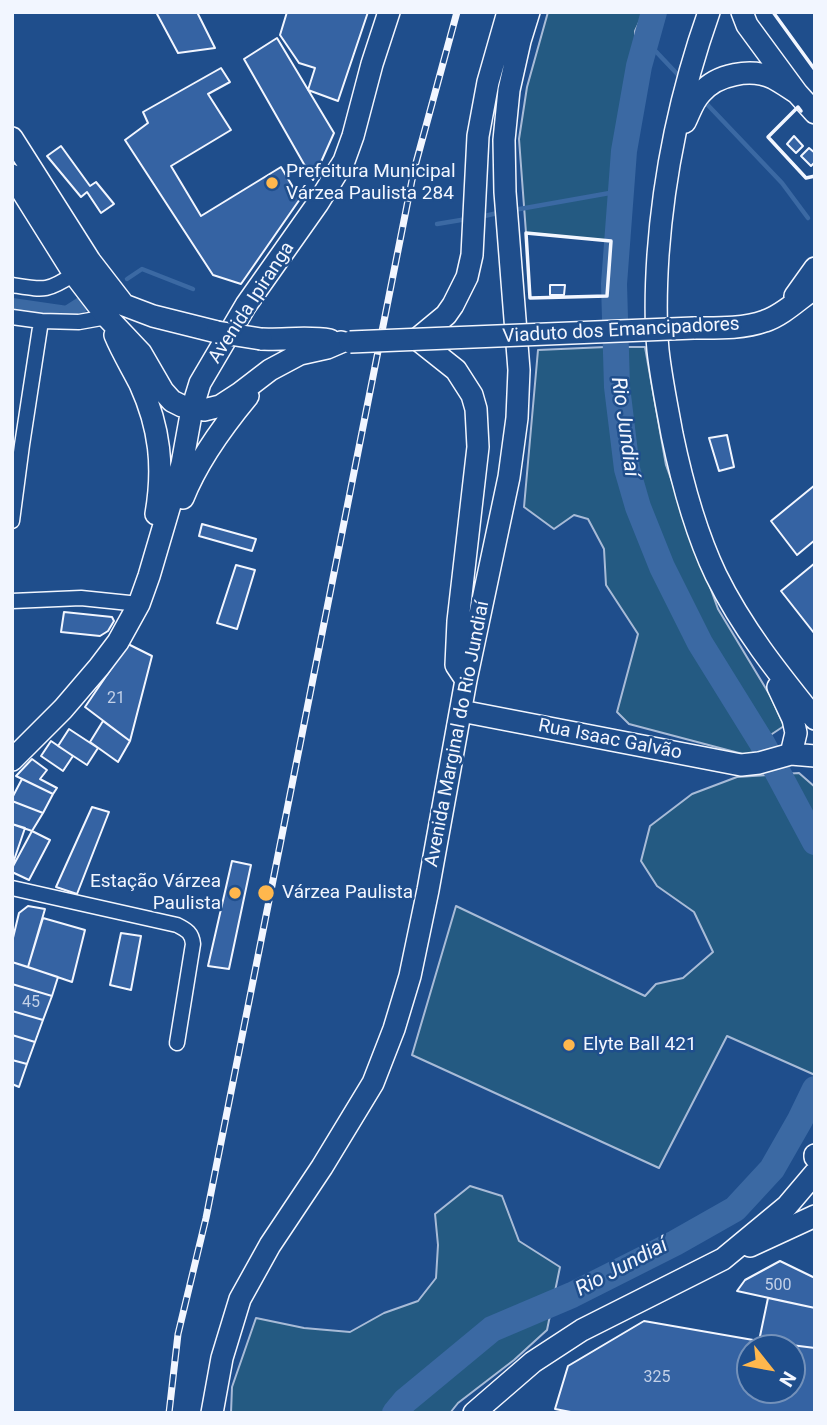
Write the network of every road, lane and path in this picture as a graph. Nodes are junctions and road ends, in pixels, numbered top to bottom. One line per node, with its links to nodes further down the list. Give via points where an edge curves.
1 (389, 12): 25 (main road, Avenida Ipiranga, via 344,161 246,305 200,383)
2 (529, 12): 32 (main road, Avenida Marginal do Rio Jundiaí, via 509,90 504,140 519,370 517,418)
3 (709, 12): 9 (main road, via 691,64)
4 (742, 12): 6 (main road, via 747,26)
5 (505, 21): 20 (main road, via 478,136 467,277 446,315)
6 (797, 93): 7 (main road); 9 (main road, via 761,75 738,74 715,82 694,102)
7 (815, 113)
8 (12, 138): 16 (main road)
9 (668, 163): 31 (main road, via 656,290 666,402 696,526 715,574)
10 (12, 175): 12 (main road)
11 (815, 268): 15 (main road)
12 (74, 274): 13 (street, via 42,289); 16 (main road)
13 (12, 285)
14 (815, 288): 15 (main road, Viaduto dos Emancipadores)
15 (785, 310): 20 (main road, Viaduto dos Emancipadores, bridge, via 742,327)
16 (116, 311): 17 (main road); 19 (street, via 79,322); 22 (main road); 24 (main road, via 121,350)
17 (153, 316): 21 (main road, bridge, via 261,339); 22 (main road, via 142,334)
18 (12, 317): 19 (street)
19 (41, 321): 26 (street)
20 (417, 340): 21 (main road, Viaduto dos Emancipadores, bridge); 32 (main road, via 456,370 476,410 478,447 456,665)
21 (345, 342): 23 (main road, via 300,354)
22 (141, 353): 24 (main road); 25 (main road, via 172,401)
23 (270, 370): 25 (main road, via 220,406); 28 (main road, via 233,415 189,483 158,564)
24 (139, 383): 28 (main road, via 159,444 160,487)
25 (192, 409): 28 (main road, Avenida Ipiranga, via 182,464)
26 (17, 444): 27 (street)
27 (12, 521)
28 (149, 576): 30 (main road, Avenida Ipiranga)
29 (12, 601): 30 (street, via 81,598)
30 (139, 604): 37 (main road, Avenida Ipiranga, via 99,667)
31 (765, 657): 34 (main road); 35 (main road, via 796,733)
32 (466, 680): 33 (main road, Avenida Marginal do Rio Jundiaí)
33 (461, 711): 35 (main road, Rua Isaac Galvão, via 741,765); 44 (main road, Avenida Marginal do Rio Jundiaí, via 410,976 394,1029 373,1083 240,1299)
34 (815, 719)
35 (786, 756): 36 (main road, Rua Isaac Galvão); 38 (main road)
36 (815, 756)
37 (12, 760)
38 (815, 771)
39 (13, 893): 40 (street, via 186,929 193,944)
40 (177, 1042)
41 (815, 1173): 43 (main road, via 787,1206)
42 (815, 1216): 43 (main road)
43 (723, 1259): 45 (main road, via 582,1330 533,1362)
44 (212, 1413)
45 (474, 1413)

